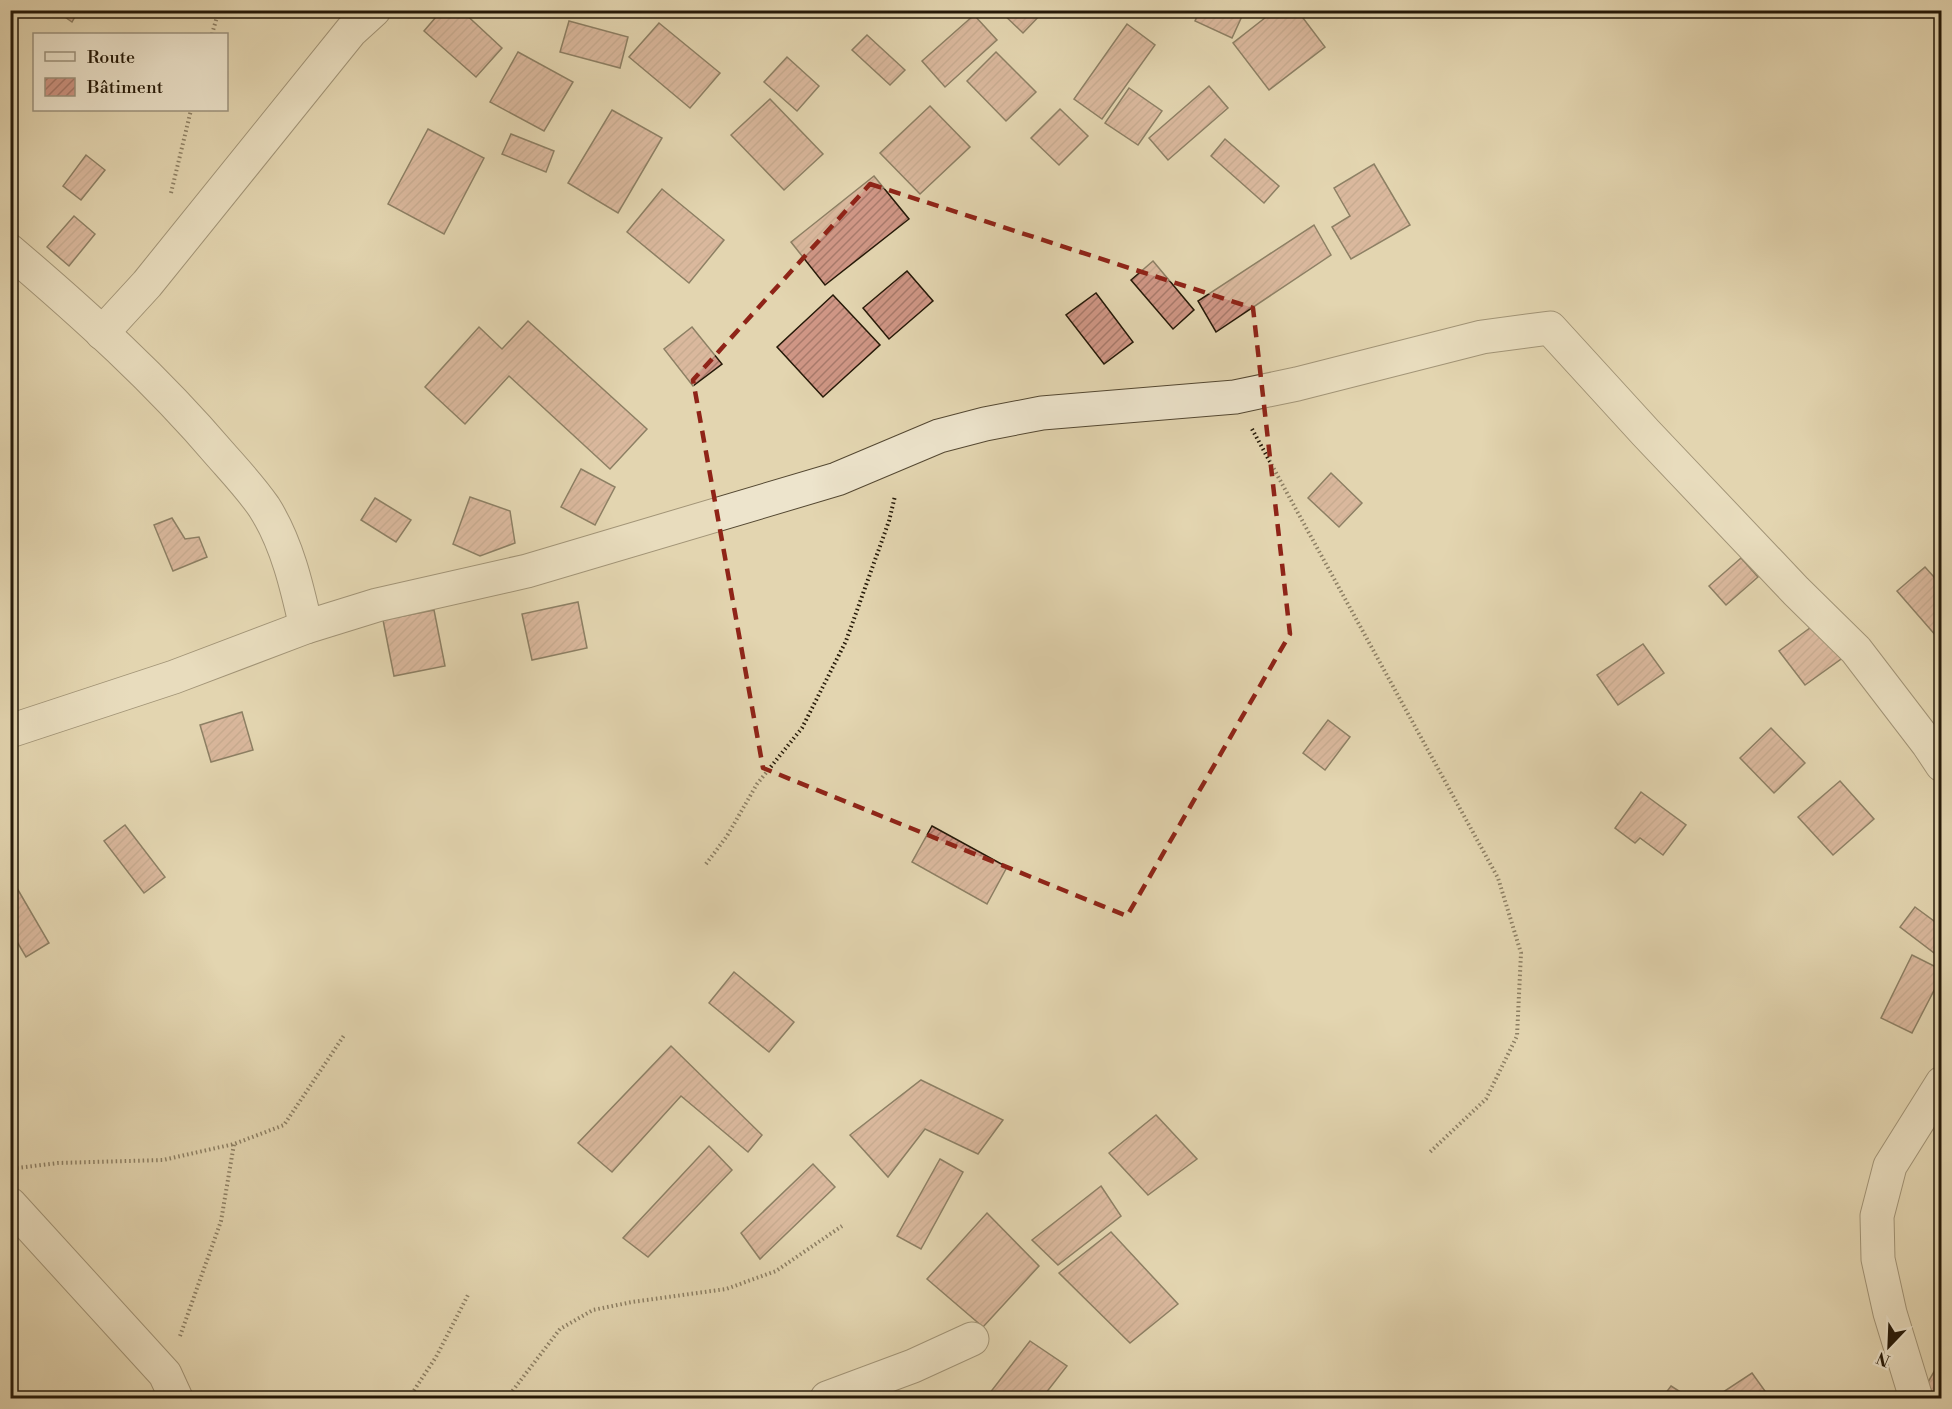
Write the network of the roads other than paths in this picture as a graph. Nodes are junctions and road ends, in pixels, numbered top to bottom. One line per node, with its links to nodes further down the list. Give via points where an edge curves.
1 (374, 10): 3 (street, via 351,31 147,284)
2 (10, 251): 3 (street)
3 (102, 333): 4 (street, via 186,414 264,507 297,587)
4 (306, 627): 5 (street, via 174,677); 6 (street, via 377,605 527,571 837,479 939,436 985,424 1042,412 1235,397 1482,337 1550,328 1856,650)
5 (10, 731)
6 (1941, 765)
7 (1941, 1083): 12 (street, via 1890,1166 1877,1216 1878,1259)
8 (10, 1204): 10 (street)
9 (972, 1339): 11 (street)
10 (167, 1390)
11 (828, 1398)
12 (1916, 1398)

